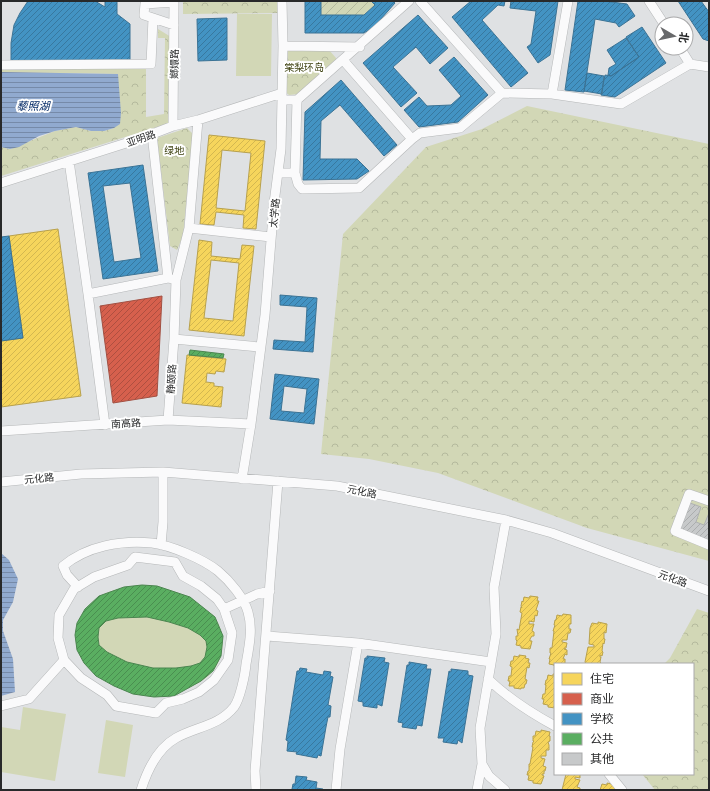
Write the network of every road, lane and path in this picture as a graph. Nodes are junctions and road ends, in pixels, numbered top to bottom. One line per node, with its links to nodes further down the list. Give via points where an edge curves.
1 (282, 1): 10 (street, 太学路)
2 (409, 1): 13 (street)
3 (420, 1): 17 (street)
4 (568, 1): 18 (street)
5 (649, 1): 7 (street)
6 (174, 2): 8 (street, via 145,4 144,15); 9 (street, 嫏嬛路)
7 (659, 16)
8 (153, 18): 9 (street); 15 (street, via 151,64)
9 (174, 25): 22 (street, 嫏嬛路)
10 (283, 46): 11 (street); 19 (street, 太学路)
11 (360, 47)
12 (685, 56): 14 (street)
13 (343, 60): 20 (street); 24 (street)
14 (690, 64): 16 (street); 18 (street, via 620,104)
15 (1, 65)
16 (709, 67)
17 (502, 93): 18 (street); 24 (street, via 460,128 420,133)
18 (552, 94)
19 (282, 97): 20 (street, 亚明路); 21 (street, 亚明路); 26 (street, 太学路)
20 (297, 100): 27 (street)
21 (198, 120): 22 (street, 亚明路); 29 (street)
22 (173, 126): 23 (street, 亚明路)
23 (152, 134): 25 (street, 亚明路); 31 (street)
24 (412, 139): 27 (street, via 359,188 302,189)
25 (69, 161): 28 (street, 亚明路); 32 (street)
26 (278, 173): 27 (street); 30 (street, 太学路)
27 (296, 173)
28 (1, 183)
29 (189, 228): 30 (street); 31 (street)
30 (271, 236): 34 (street, 太学路)
31 (172, 279): 32 (street); 33 (street, 静颐路)
32 (88, 294): 36 (street)
33 (174, 339): 34 (street); 35 (street, 静颐路)
34 (260, 347): 37 (street, 太学路)
35 (168, 420): 36 (street, 南高路); 37 (street, 南高路)
36 (106, 424): 38 (street, 南高路)
37 (252, 424): 40 (street, 太学路)
38 (1, 431)
39 (163, 472): 40 (street, 元化路); 42 (street, 元化路, via 81,474); 45 (street)
40 (242, 479): 41 (street, 元化路)
41 (278, 481): 44 (street, 元化路, via 337,486); 48 (street)
42 (1, 482)
43 (709, 501): 46 (street, via 689,494 675,531)
44 (506, 520): 49 (street, 元化路, via 552,533); 55 (street, via 494,587 496,634)
45 (161, 545): 47 (street, via 136,541 117,543 71,559 63,566 66,575); 50 (street, via 189,554 218,571)
46 (709, 545)
47 (78, 587): 51 (street, via 94,577 128,565 136,557 175,562 183,576 201,586 217,599); 54 (street, via 74,589 59,615 58,638)
48 (270, 591): 50 (street); 52 (street)
49 (709, 591)
50 (243, 601): 51 (street); 61 (street, via 248,612 250,632 244,678 235,706 211,725 175,738 150,766)
51 (224, 609): 54 (street, via 232,633 228,660 214,680 199,692 166,703 156,713 116,706 107,696 81,678)
52 (267, 636): 53 (street); 62 (street, via 255,771)
53 (358, 643): 55 (street); 63 (street, via 340,749)
54 (64, 660): 57 (street, via 29,699)
55 (491, 662): 56 (street)
56 (488, 679): 58 (street, via 526,710); 59 (street, via 480,728)
57 (1, 706)
58 (554, 725)
59 (482, 764): 64 (street); 65 (street, via 489,776)
60 (610, 775): 66 (street)
61 (141, 790)
62 (256, 790)
63 (336, 790)
64 (477, 790)
65 (504, 790)
66 (622, 790)

